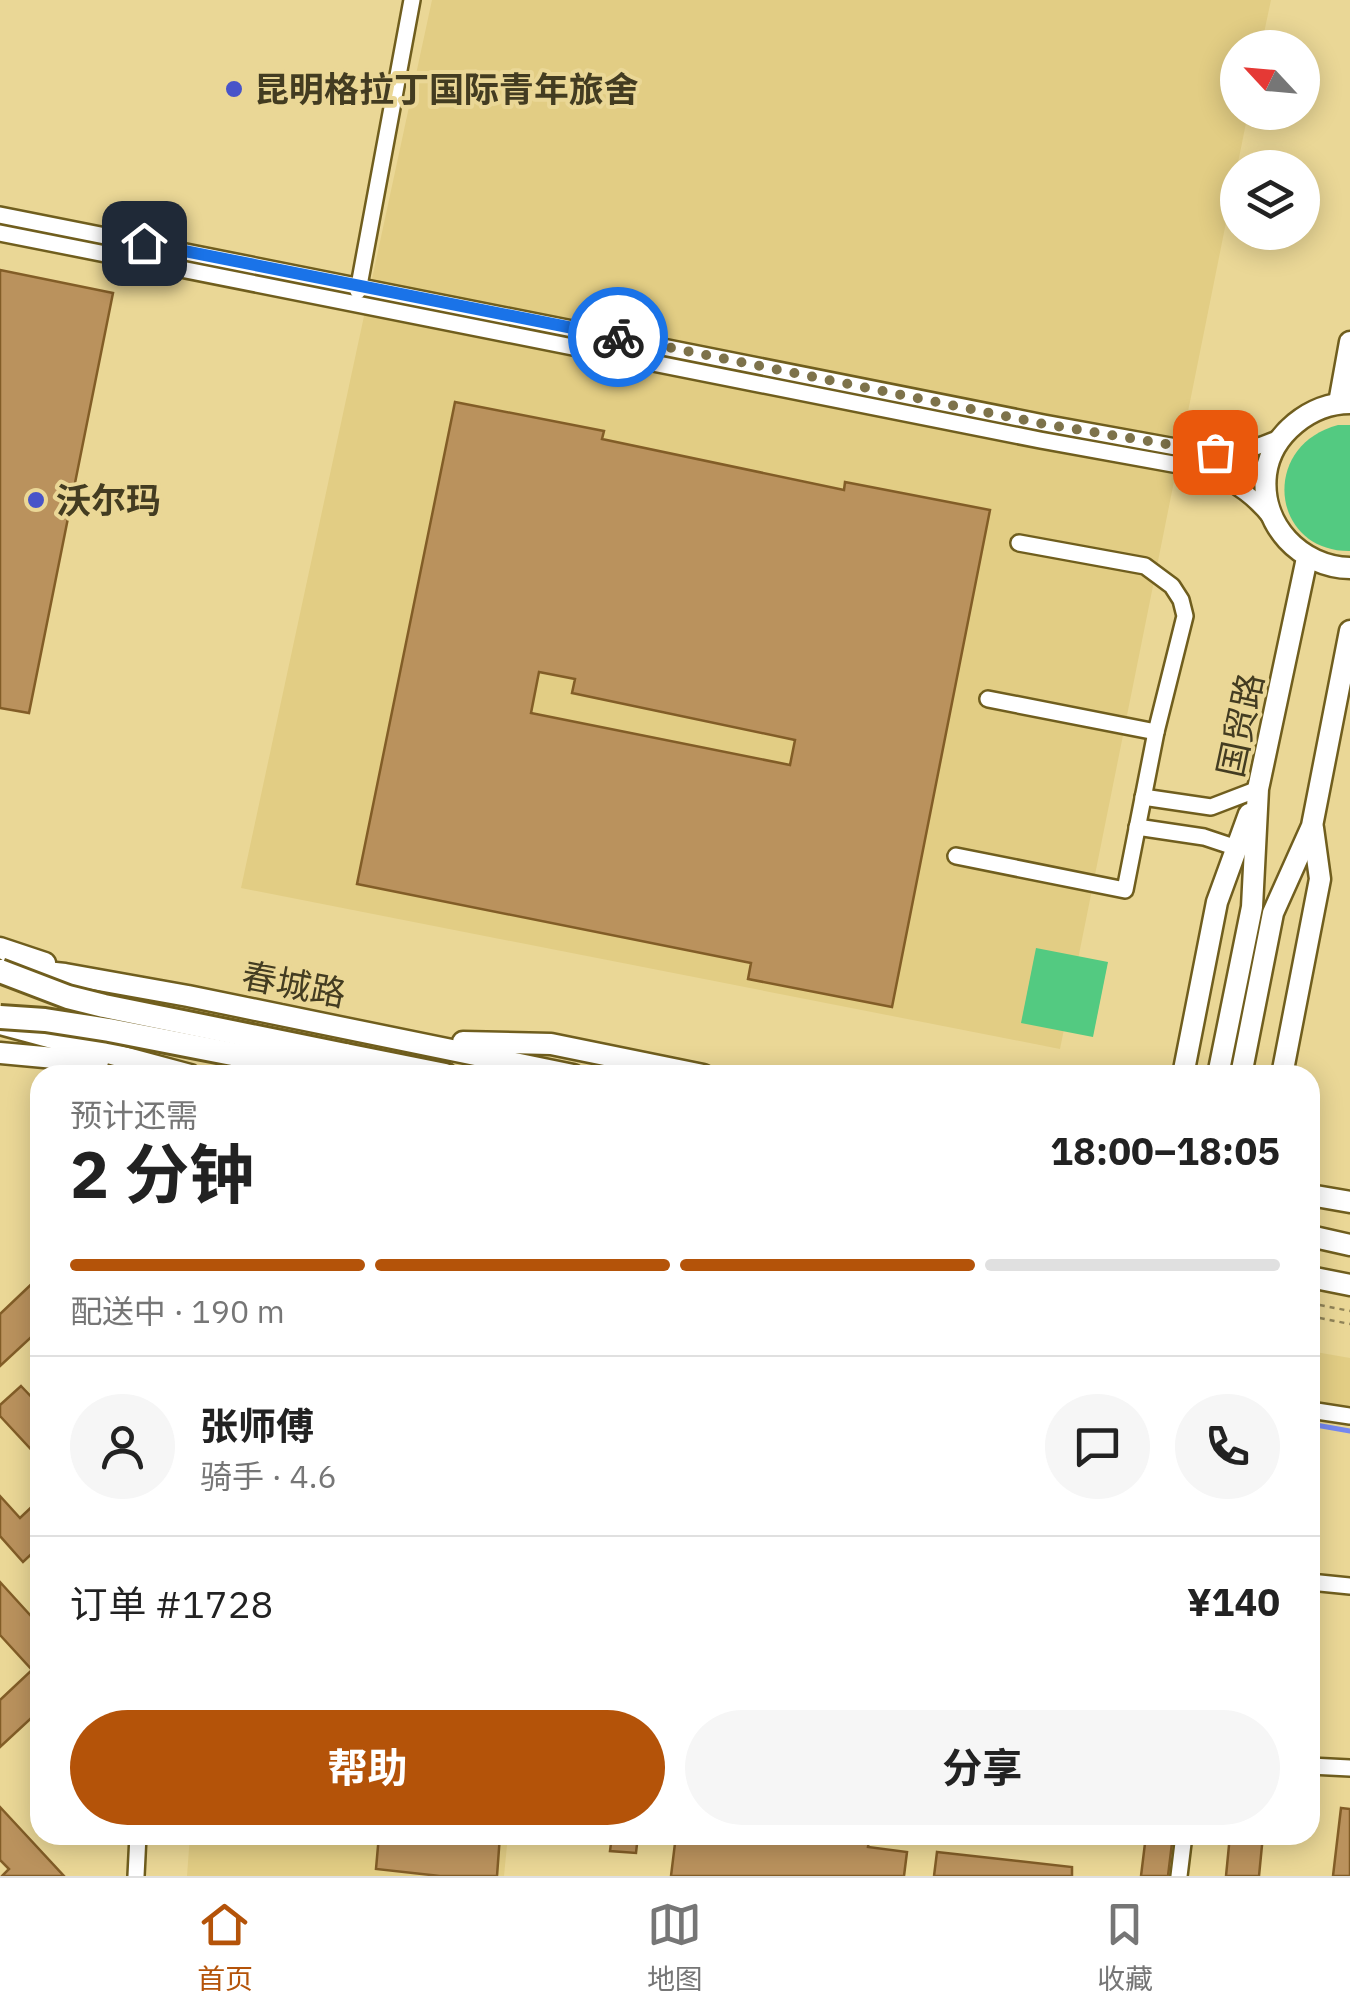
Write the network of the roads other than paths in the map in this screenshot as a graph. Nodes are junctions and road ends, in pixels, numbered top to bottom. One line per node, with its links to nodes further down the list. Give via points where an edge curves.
1 (412, 0): 4 (street)
2 (0, 215): 4 (street)
3 (0, 233): 5 (street)
4 (359, 285): 5 (street); 8 (street, via 1198,451 1245,450)
5 (356, 302): 9 (street, via 1195,468 1241,488)
6 (1350, 342): 7 (main road)
7 (1344, 403): 8 (main road, via 1314,410)
8 (1284, 436): 9 (main road, via 1266,472)
9 (1274, 520): 11 (main road)
10 (1019, 543): 15 (street, via 1146,566 1172,586 1185,616)
11 (1307, 558): 12 (main road); 16 (main road, 国贸路)
12 (1350, 568)
13 (1350, 630): 18 (main road)
14 (988, 699): 15 (street)
15 (1156, 732): 17 (street)
16 (1258, 789): 17 (street, via 1211,807); 20 (main road); 35 (main road, 国贸路, via 1252,908)
17 (1143, 797): 19 (street)
18 (1312, 826): 36 (main road, via 1272,913); 37 (main road, via 1320,879)
19 (1138, 827): 20 (street); 21 (street, via 1125,890)
20 (1237, 848): 34 (main road, via 1217,902)
21 (956, 856)
22 (0, 948): 24 (main road)
23 (0, 969): 24 (main road, 春城路); 31 (highway, bridge, via 68,998)
24 (178, 994): 26 (main road, 春城路)
25 (0, 1021): 29 (main road); 30 (highway, bridge, via 45,1020)
26 (414, 1041): 32 (main road, 春城路); 33 (main road, via 551,1044)
27 (0, 1053): 28 (main road)
28 (112, 1065)
29 (141, 1065)
30 (324, 1065)
31 (331, 1065)
32 (526, 1065)
33 (654, 1065)
34 (1185, 1065)
35 (1220, 1065)
36 (1244, 1065)
37 (1284, 1065)
38 (1320, 1197): 39 (main road)
39 (1350, 1202)
40 (1320, 1280): 41 (main road)
41 (1350, 1285)
42 (1320, 1412): 43 (street)
43 (1350, 1416)
44 (1320, 1583): 45 (street)
45 (1350, 1586)
46 (1320, 1766): 47 (street)
47 (1350, 1768)
48 (138, 1845): 50 (street)
49 (1183, 1845): 51 (street)
50 (136, 1876)
51 (1179, 1876)

